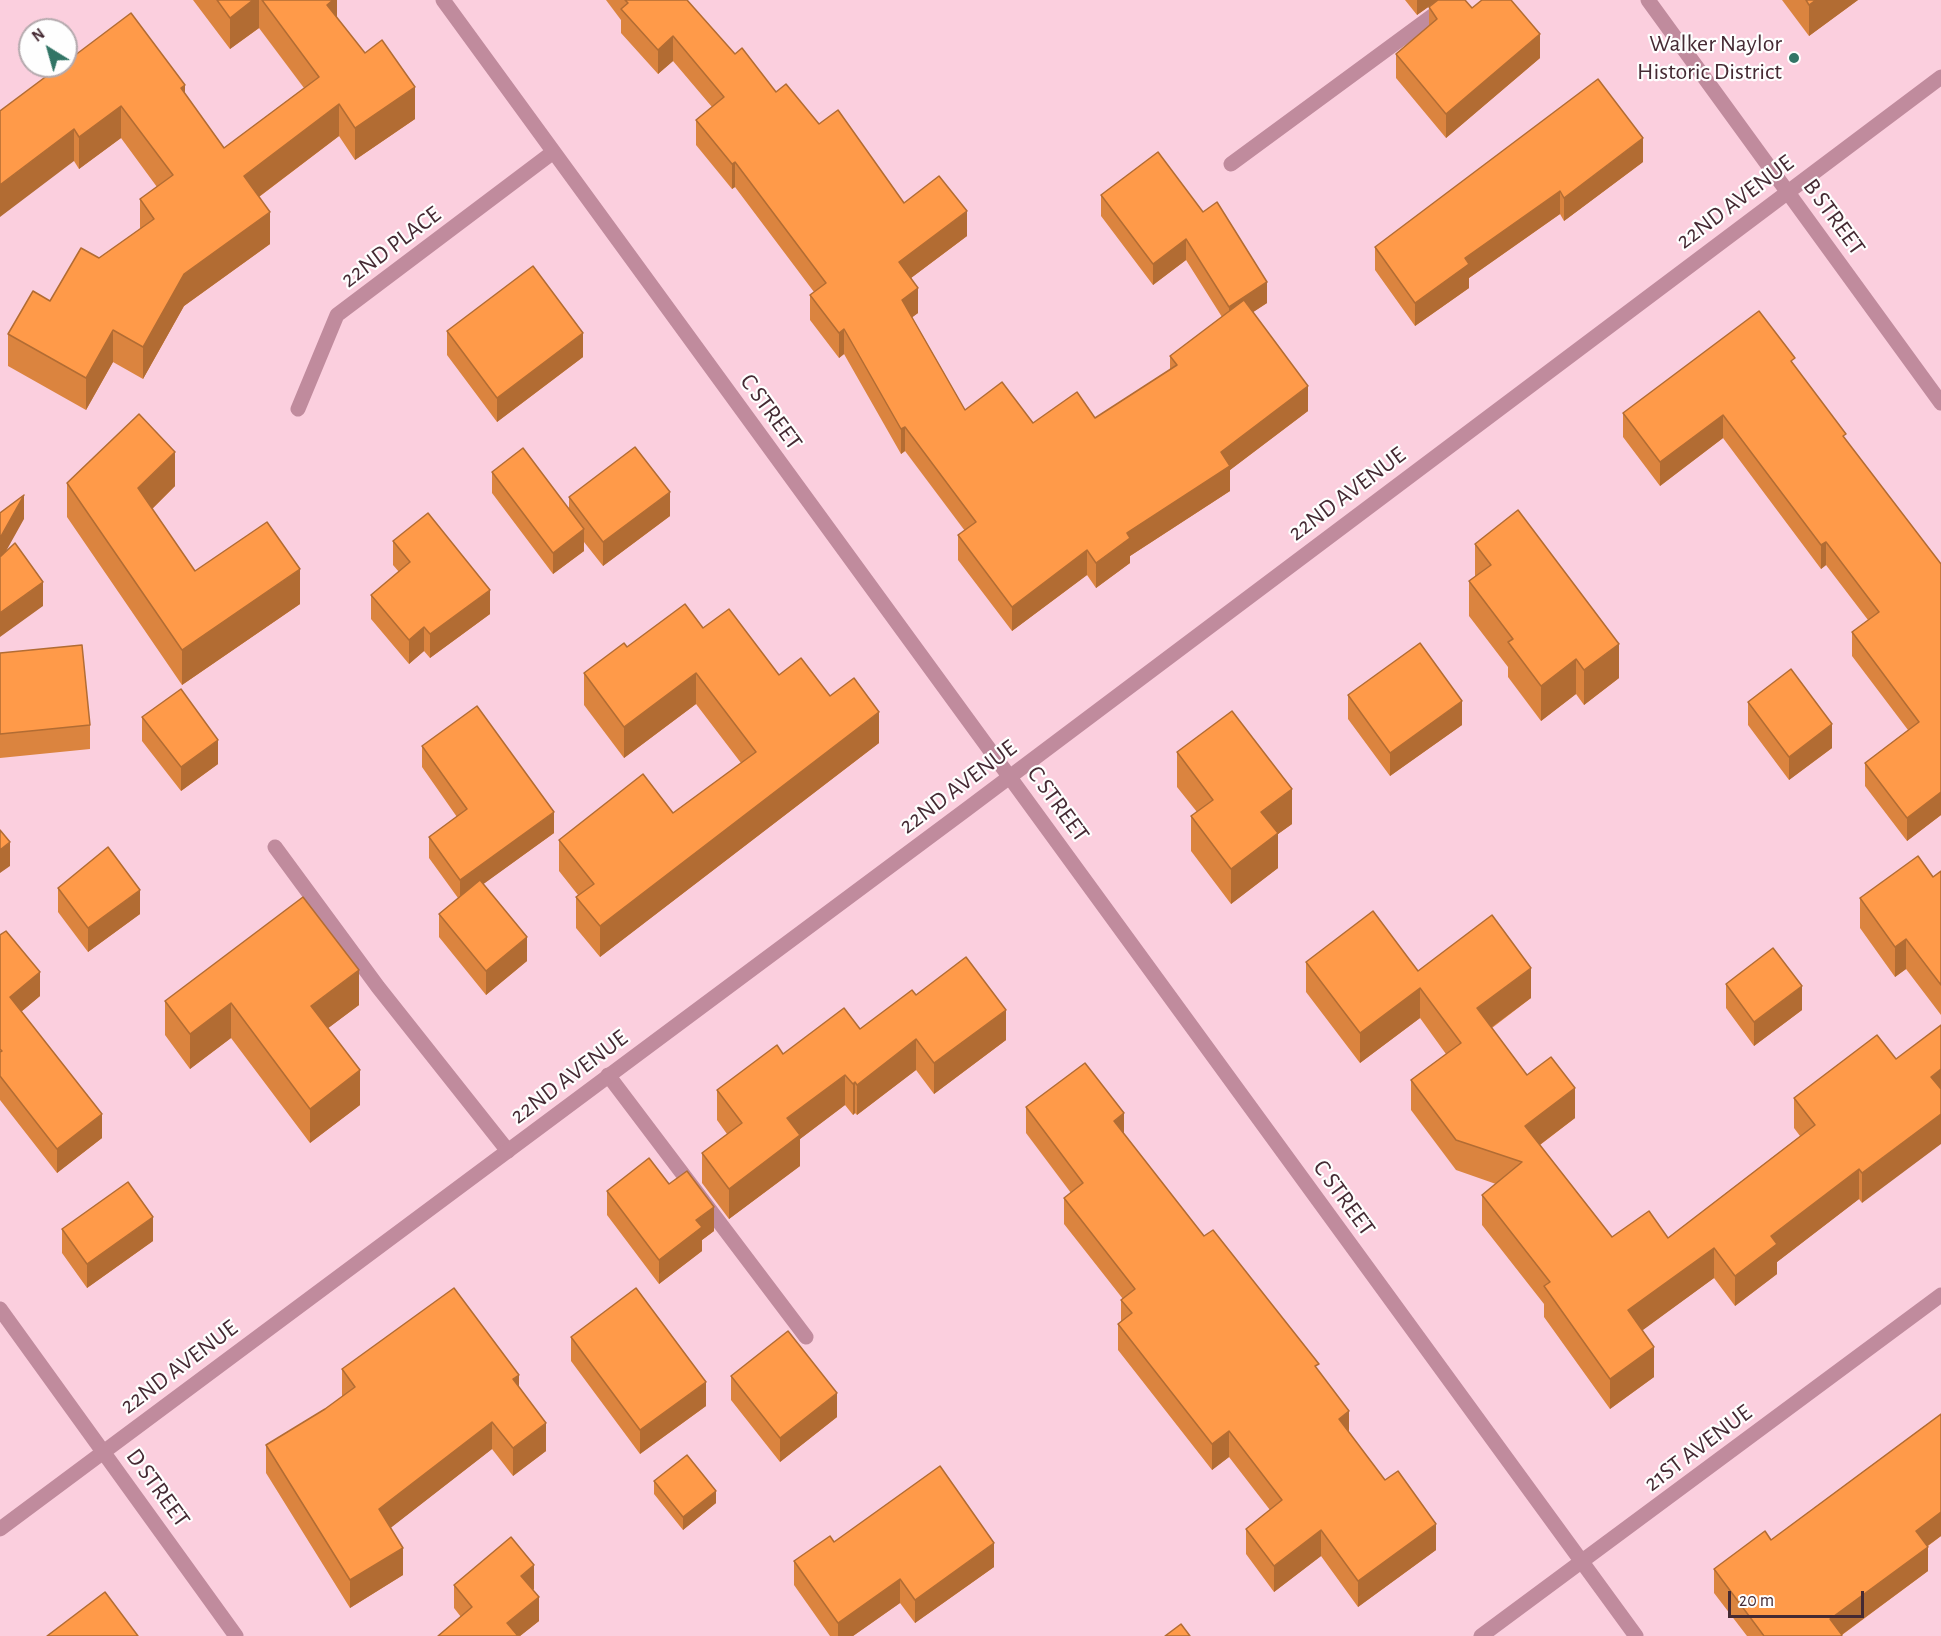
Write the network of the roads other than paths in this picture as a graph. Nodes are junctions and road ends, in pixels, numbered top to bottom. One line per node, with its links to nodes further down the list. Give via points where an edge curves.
1 (443, 0): 5 (street, C STREET)
2 (1454, 0): 6 (street)
3 (1648, 0): 7 (street, B STREET)
4 (1941, 77): 7 (street, 22ND AVENUE)
5 (552, 153): 9 (street, 22ND PLACE, via 337,315); 10 (street, C STREET)
6 (1231, 164)
7 (1786, 191): 8 (street, B STREET); 10 (street, 22ND AVENUE)
8 (1941, 403)
9 (298, 409)
10 (1010, 776): 12 (street, 22ND AVENUE); 19 (street, C STREET)
11 (275, 846): 13 (street, via 378,987)
12 (608, 1075): 13 (street, 22ND AVENUE); 16 (street)
13 (508, 1151): 17 (street, 22ND AVENUE)
14 (1941, 1295): 19 (street, 21ST AVENUE)
15 (0, 1309): 17 (street, D STREET)
16 (806, 1337)
17 (104, 1451): 18 (street, 22ND AVENUE); 20 (street, D STREET)
18 (0, 1529)
19 (1581, 1562): 21 (street, 21ST AVENUE); 22 (street, C STREET)
20 (236, 1636)
21 (1481, 1636)
22 (1636, 1636)

